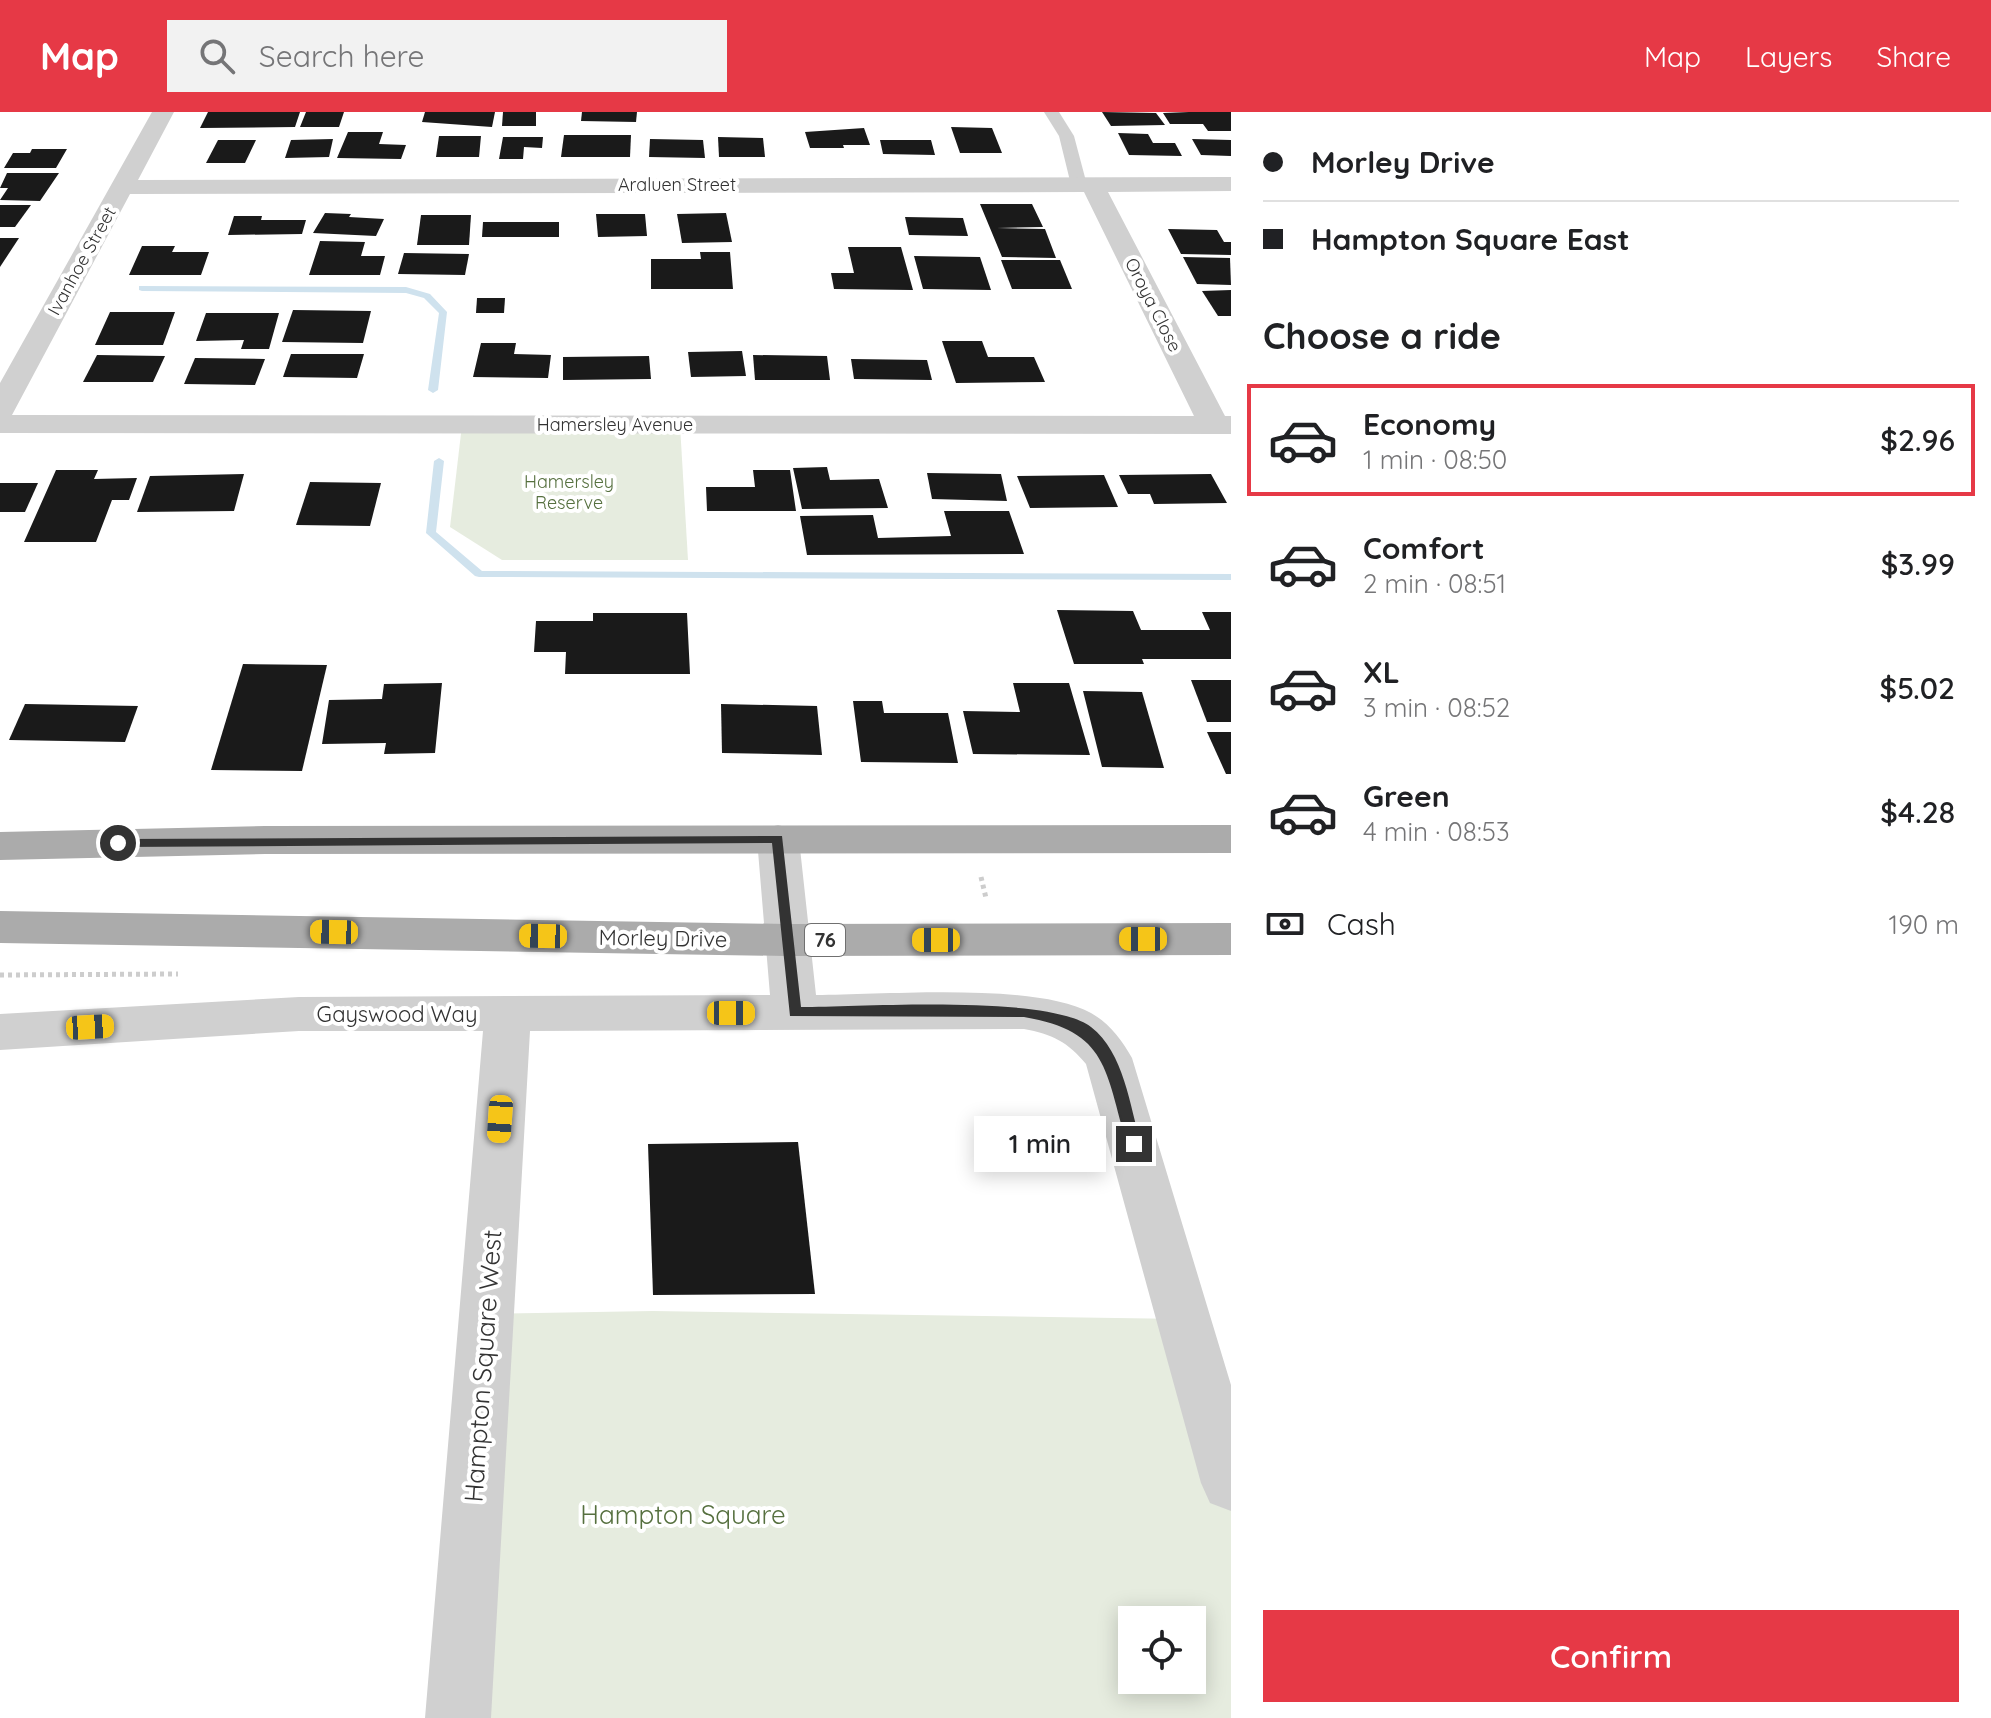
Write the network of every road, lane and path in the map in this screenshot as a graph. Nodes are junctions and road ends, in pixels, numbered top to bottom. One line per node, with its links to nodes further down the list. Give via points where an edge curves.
1 (163, 112): 5 (street, Ivanhoe Street)
2 (1051, 112): 3 (lane, Oroya Close, via 1067,129 1069,157)
3 (1086, 184): 4 (street, Araluen Street); 5 (street, Araluen Street); 8 (street, Oroya Close)
4 (1231, 184)
5 (122, 187): 6 (street, Ivanhoe Street)
6 (0, 410)
7 (0, 424): 8 (street, Hamersley Avenue)
8 (1222, 425)
9 (778, 839): 10 (main road); 11 (main road); 14 (street)
10 (1231, 839)
11 (0, 846)
12 (0, 927): 14 (main road, Morley Drive / 76)
13 (1231, 939): 14 (main road, Morley Drive / 76)
14 (786, 940): 15 (street)
15 (795, 1012): 16 (street, Gayswood Way); 18 (street, Gayswood Way, via 1024,1012 1060,1018 1087,1031 1108,1058 1118,1085)
16 (508, 1015): 17 (street, Gayswood Way, via 299,1014); 19 (street, Hampton Square West)
17 (0, 1032)
18 (1231, 1483)
19 (458, 1718)

